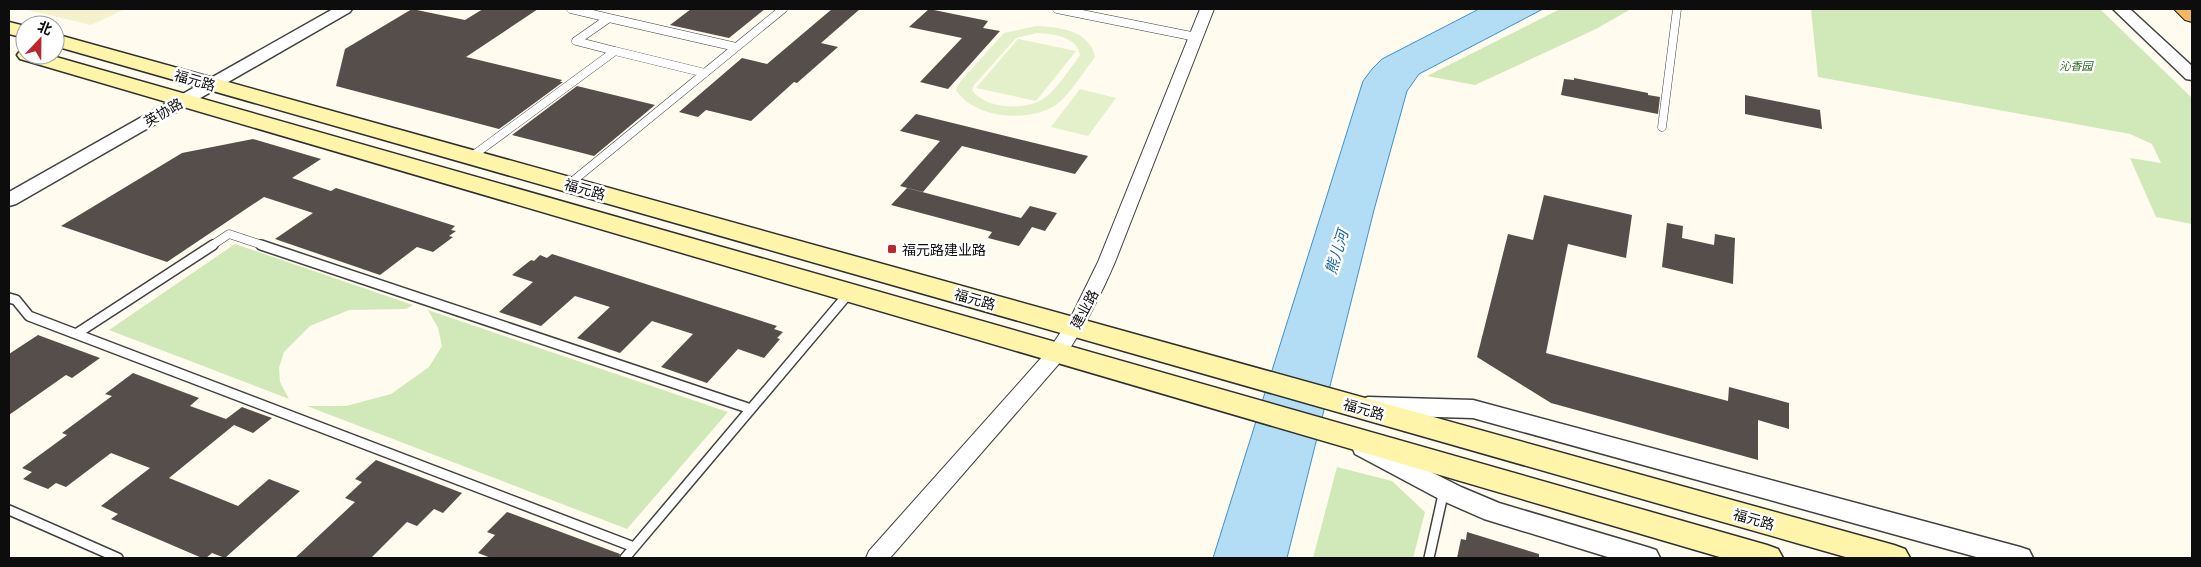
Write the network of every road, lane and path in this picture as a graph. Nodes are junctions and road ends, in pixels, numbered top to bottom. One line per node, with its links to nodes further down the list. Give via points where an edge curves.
1 (325, 9): 19 (street, 英协路)
2 (344, 9): 19 (street, 英协路)
3 (571, 9): 11 (lane)
4 (783, 9): 14 (lane)
5 (1057, 9): 12 (lane)
6 (1207, 9): 12 (street, 建业路)
7 (1677, 9): 21 (lane)
8 (2121, 9): 18 (street)
9 (2184, 9): 10 (highway)
10 (2192, 16)
11 (610, 18): 14 (lane); 15 (lane, via 576,41)
12 (1196, 37): 28 (street, 建业路, via 1101,276)
13 (65, 43): 19 (main road, 福元路)
14 (736, 47): 17 (lane)
15 (615, 51): 17 (lane); 22 (lane)
16 (61, 65): 20 (main road, 福元路)
17 (705, 73): 23 (lane)
18 (2192, 75)
19 (205, 82): 20 (street, 英协路); 22 (main road, 福元路)
20 (177, 98): 24 (street, 英协路); 25 (street, 英协路); 26 (main road, 福元路)
21 (1662, 127)
22 (471, 157): 23 (main road, 福元路)
23 (568, 185): 28 (main road, 福元路)
24 (9, 187)
25 (9, 200)
26 (849, 292): 30 (main road, 福元路); 32 (lane)
27 (9, 298): 29 (lane, via 16,300 29,316)
28 (1076, 328): 30 (street, 建业路); 31 (main road, 福元路)
29 (76, 334): 32 (lane, via 229,234); 36 (lane)
30 (1057, 353): 33 (main road, 福元路); 39 (street, 建业路)
31 (1346, 404): 43 (main road, 福元路); 44 (street, via 1473,409)
32 (751, 409): 36 (lane)
33 (1332, 432): 34 (street); 42 (main road, 福元路)
34 (1444, 490): 40 (lane); 41 (street, via 1493,512)
35 (9, 510): 37 (lane)
36 (634, 547): 38 (lane)
37 (118, 558)
38 (625, 558)
39 (877, 558)
40 (1429, 558)
41 (1647, 558)
42 (1767, 558)
43 (1894, 558)
44 (2020, 558)

